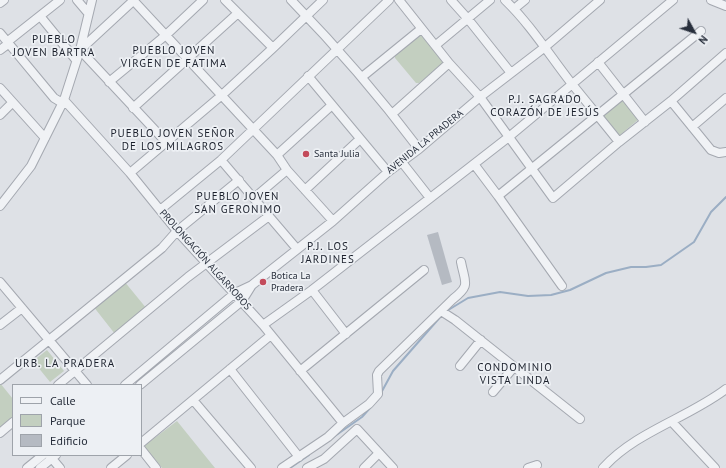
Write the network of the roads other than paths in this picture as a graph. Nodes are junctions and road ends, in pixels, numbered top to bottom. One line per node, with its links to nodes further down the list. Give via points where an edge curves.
1 (4, 0): 19 (street)
2 (60, 0): 24 (street)
3 (77, 0): 22 (street)
4 (92, 0): 22 (street)
5 (133, 0): 30 (street); 37 (street)
6 (203, 0): 30 (street)
7 (225, 0): 23 (street)
8 (290, 0): 25 (street)
9 (323, 0): 25 (street)
10 (389, 0): 35 (street)
11 (398, 0): 27 (street)
12 (451, 0): 26 (street)
13 (490, 0): 26 (street)
14 (505, 0): 21 (street)
15 (525, 0): 21 (street)
16 (600, 0): 33 (street, AVENIDA LA PRADERA)
17 (672, 0): 41 (street)
18 (711, 0): 20 (street)
19 (0, 3)
20 (726, 6)
21 (514, 9): 33 (street)
22 (88, 13): 37 (street)
23 (238, 13): 34 (street); 39 (street)
24 (40, 16): 31 (street); 40 (street)
25 (306, 16): 34 (street); 35 (street)
26 (468, 19): 32 (street); 43 (street)
27 (421, 29): 32 (street); 45 (street)
28 (701, 31): 49 (street)
29 (0, 33): 31 (street, PROLONGACIÓN ALGARROBOS)
30 (166, 35): 39 (street); 46 (street)
31 (8, 43): 36 (street); 53 (street, PROLONGACIÓN ALGARROBOS, via 54,98)
32 (436, 45): 42 (street)
33 (545, 47): 43 (street, AVENIDA LA PRADERA); 47 (street)
34 (273, 48): 50 (street)
35 (337, 48): 44 (street); 45 (street)
36 (0, 50)
37 (80, 50): 40 (street); 46 (street)
38 (726, 52): 54 (street)
39 (188, 58): 50 (street); 57 (street)
40 (76, 60): 53 (street)
41 (598, 62): 47 (street); 49 (street)
42 (449, 63): 51 (street); 58 (street)
43 (511, 73): 51 (street, AVENIDA LA PRADERA)
44 (308, 76): 56 (street); 63 (street)
45 (362, 77): 58 (street)
46 (109, 82): 57 (street)
47 (572, 84): 60 (street); 64 (street)
48 (0, 88): 55 (street)
49 (624, 94): 60 (street); 61 (street)
50 (222, 95): 63 (street); 67 (street)
51 (480, 97): 64 (street); 69 (street, AVENIDA LA PRADERA)
52 (726, 98): 62 (street)
53 (64, 100): 65 (street); 78 (street, PROLONGACIÓN ALGARROBOS)
54 (671, 101): 61 (street); 62 (street)
55 (12, 103): 59 (street); 65 (street)
56 (332, 105): 66 (street); 71 (street)
57 (134, 108): 67 (street)
58 (392, 114): 69 (street)
59 (0, 115)
60 (598, 115): 68 (street); 75 (street)
61 (645, 122): 68 (street)
62 (692, 127): 70 (street, via 711,150)
63 (254, 130): 71 (street); 72 (street)
64 (510, 136): 74 (street); 75 (street)
65 (45, 138): 84 (street, via 31,166)
66 (360, 139): 77 (street); 80 (street)
67 (166, 142): 78 (street)
68 (619, 142): 75 (street, via 553,198)
69 (419, 149): 73 (street, AVENIDA LA PRADERA)
70 (726, 152)
71 (277, 155): 76 (street)
72 (221, 160): 79 (street); 85 (street)
73 (402, 162): 77 (street, AVENIDA LA PRADERA); 83 (street)
74 (474, 164): 81 (street); 83 (street)
75 (532, 169): 81 (street)
76 (287, 170): 80 (street); 82 (street)
77 (388, 172): 87 (street, AVENIDA LA PRADERA)
78 (130, 174): 85 (street, PROLONGACIÓN ALGARROBOS)
79 (239, 180): 82 (street); 88 (street)
80 (304, 190): 87 (street)
81 (498, 196): 95 (street)
82 (254, 198): 86 (street)
83 (430, 198): 96 (street)
84 (0, 206)
85 (160, 210): 88 (street, PROLONGACIÓN ALGARROBOS)
86 (269, 216): 89 (street); 91 (street)
87 (333, 221): 89 (street, AVENIDA LA PRADERA)
88 (178, 231): 91 (street, PROLONGACIÓN ALGARROBOS); 105 (street, via 162,248)
89 (297, 249): 94 (street, AVENIDA LA PRADERA)
90 (461, 262): 100 (street, via 466,285 463,292 453,299)
91 (208, 264): 97 (street, PROLONGACIÓN ALGARROBOS); 110 (street, via 188,277)
92 (424, 270): 103 (street)
93 (0, 282): 99 (street)
94 (252, 285): 97 (street, AVENIDA LA PRADERA); 98 (street, AVENIDA LA PRADERA)
95 (562, 286)
96 (312, 290): 101 (street); 103 (street)
97 (235, 293): 98 (street, PROLONGACIÓN ALGARROBOS); 115 (street, AVENIDA LA PRADERA)
98 (242, 301): 101 (street, PROLONGACIÓN ALGARROBOS); 116 (street, AVENIDA LA PRADERA)
99 (22, 308): 102 (street); 105 (street)
100 (443, 312): 106 (street); 123 (street, via 379,370 378,394)
101 (264, 325): 104 (street, PROLONGACIÓN ALGARROBOS)
102 (0, 326)
103 (346, 334): 111 (street)
104 (271, 335): 109 (street); 111 (street, PROLONGACIÓN ALGARROBOS)
105 (49, 339): 110 (street); 112 (street)
106 (481, 340): 107 (street); 108 (street)
107 (460, 366)
108 (514, 367): 118 (street); 120 (street)
109 (230, 369): 119 (street); 131 (street)
110 (75, 370): 113 (street); 114 (street)
111 (300, 371): 123 (street, PROLONGACIÓN ALGARROBOS)
112 (0, 380)
113 (59, 384)
114 (86, 384)
115 (126, 384)
116 (141, 384)
117 (726, 389): 121 (street)
118 (493, 392)
119 (193, 400): 125 (street); 138 (street)
120 (580, 419)
121 (672, 422): 144 (street, via 628,446); 145 (street)
122 (12, 423): 124 (street)
123 (343, 423): 131 (street)
124 (0, 433)
125 (142, 442)
126 (142, 450): 137 (street)
127 (379, 453): 140 (street, via 357,429 324,459); 141 (street); 142 (street)
128 (42, 456): 133 (street)
129 (52, 456): 134 (street); 135 (street)
130 (126, 456): 136 (street)
131 (299, 457): 139 (street)
132 (537, 465): 143 (street)
133 (27, 468)
134 (40, 468)
135 (60, 468)
136 (111, 468)
137 (156, 468)
138 (251, 468)
139 (282, 468)
140 (307, 468)
141 (364, 468)
142 (393, 468)
143 (528, 468)
144 (603, 468)
145 (715, 468)

